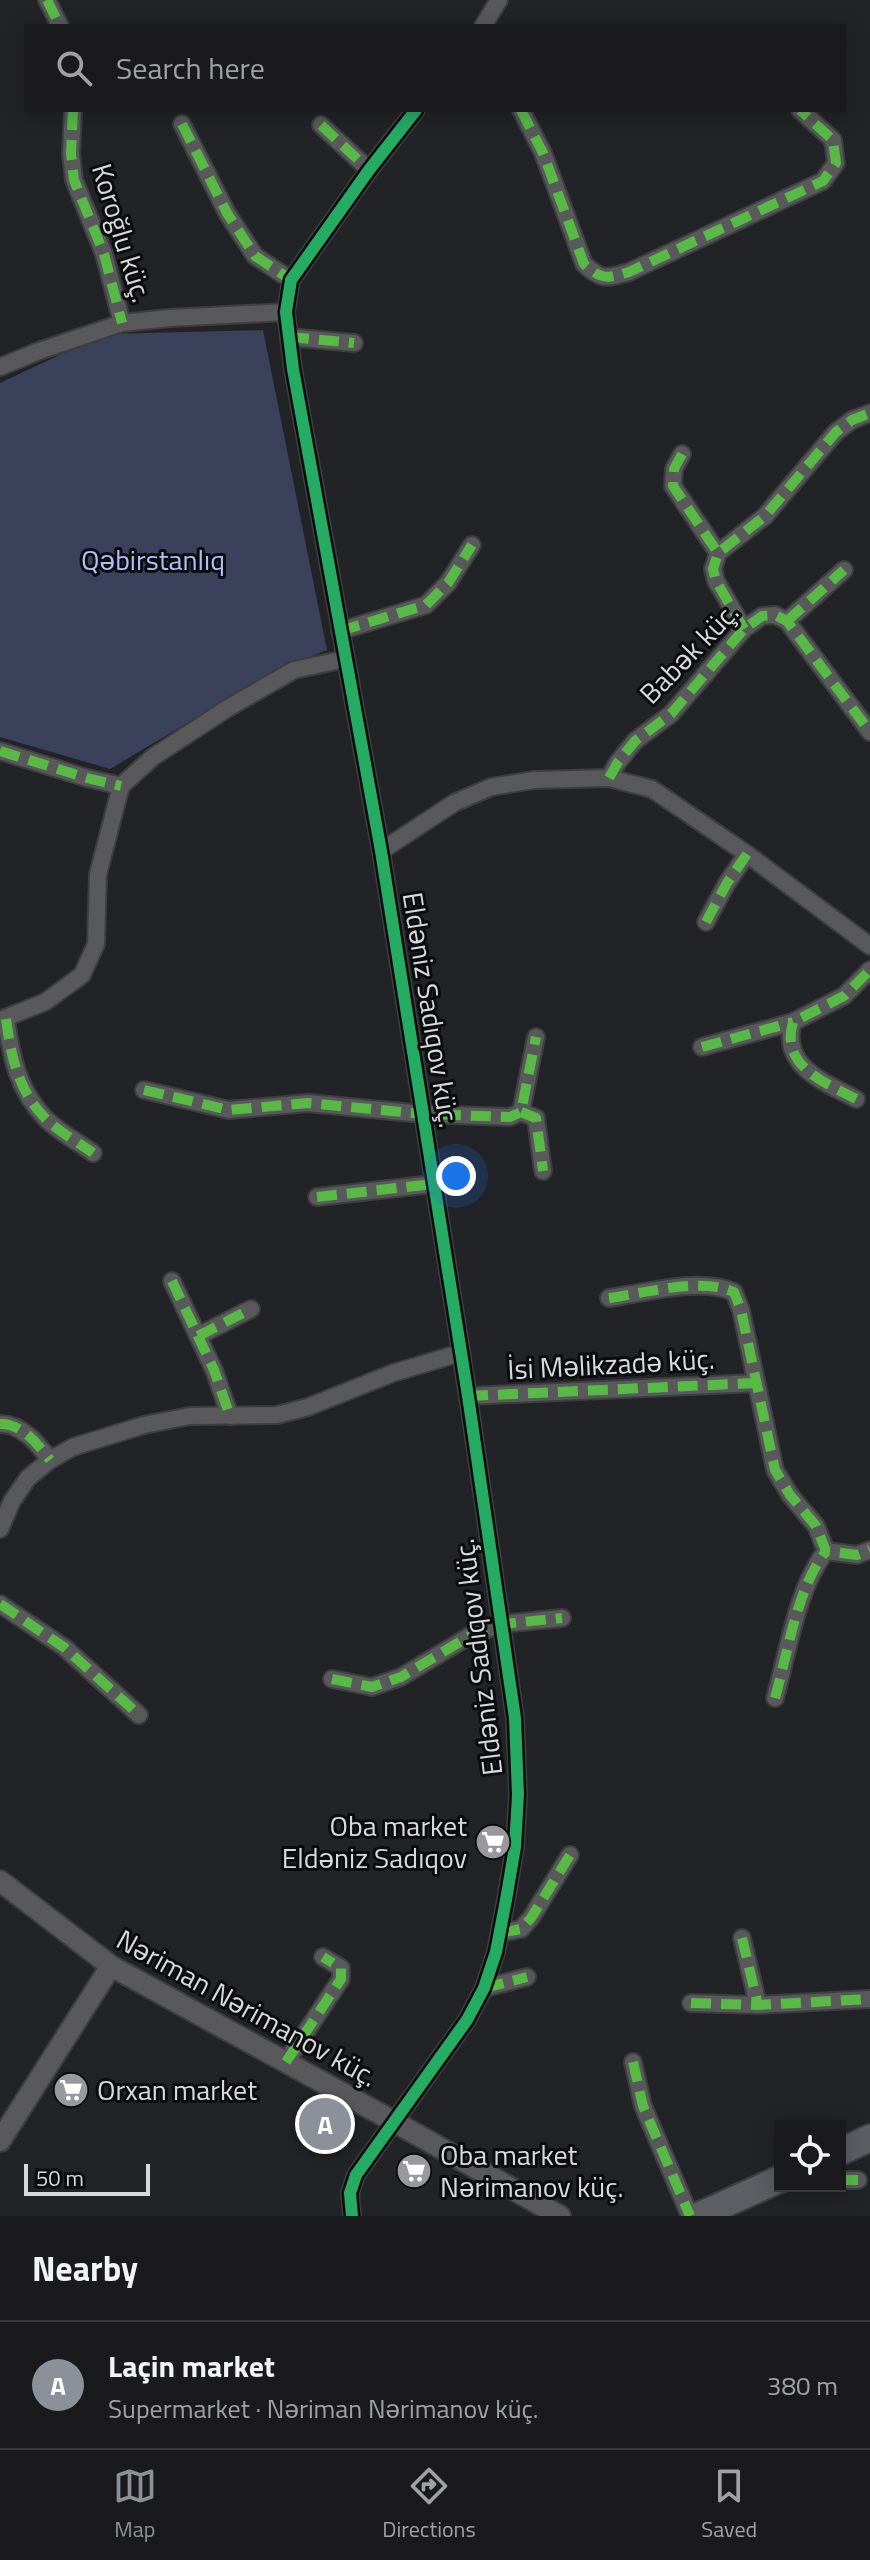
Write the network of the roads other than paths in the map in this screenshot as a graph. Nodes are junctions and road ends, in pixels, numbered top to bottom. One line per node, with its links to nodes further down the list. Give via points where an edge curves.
1 (47, 0): 3 (street)
2 (499, 0): 4 (street)
3 (59, 24)
4 (484, 24)
5 (73, 112): 14 (street, Koroğlu küç., via 74,180 104,254)
6 (414, 112): 11 (street, Eldəniz Sadıqov küç.)
7 (522, 112): 8 (street, via 584,264 609,278 823,181 836,163 833,140)
8 (802, 112)
9 (182, 124): 12 (street, via 255,256)
10 (321, 125): 11 (street)
11 (369, 170): 12 (street, Eldəniz Sadıqov küç.)
12 (291, 280): 13 (street, Eldəniz Sadıqov küç.)
13 (286, 312): 14 (street); 15 (street, Eldəniz Sadıqov küç.)
14 (122, 323): 17 (street)
15 (289, 337): 16 (street); 25 (street, Eldəniz Sadıqov küç.)
16 (354, 343)
17 (0, 367)
18 (870, 413): 21 (street, via 836,432 765,516)
19 (682, 454): 21 (street, via 673,486)
20 (472, 545): 25 (street, via 448,583 426,605)
21 (718, 553): 24 (street, via 716,581)
22 (844, 570): 23 (street)
23 (787, 621): 24 (street, Babək küç., via 762,616); 27 (street)
24 (744, 629): 29 (street, Babək küç., via 671,714 635,741)
25 (340, 631): 26 (street, Eldəniz Sadıqov küç.)
26 (345, 659): 30 (street, via 294,670 153,757); 31 (street, Eldəniz Sadıqov küç.)
27 (870, 732)
28 (0, 751): 30 (street)
29 (609, 778): 31 (street, via 491,787 454,803); 32 (street, via 652,789)
30 (121, 786): 36 (street, via 98,874 96,944 82,975 45,1002)
31 (381, 851): 43 (street, Eldəniz Sadıqov küç.)
32 (747, 854): 33 (street); 34 (street)
33 (706, 922)
34 (870, 946)
35 (870, 970): 37 (street, via 844,996)
36 (3, 1020): 44 (street, via 22,1087 46,1119)
37 (793, 1022): 39 (street); 41 (street, via 792,1048 806,1071)
38 (536, 1037): 42 (street)
39 (702, 1047)
40 (144, 1090): 43 (street, Eldəniz Sadıqov küç., via 229,1110 308,1103)
41 (856, 1099)
42 (521, 1112): 43 (street, Eldəniz Sadıqov küç., via 510,1117); 45 (street, via 536,1118)
43 (423, 1114): 46 (street, Eldəniz Sadıqov küç.)
44 (93, 1153)
45 (543, 1171)
46 (433, 1184): 47 (street); 52 (street, Eldəniz Sadıqov küç.)
47 (317, 1197)
48 (172, 1281): 51 (street)
49 (609, 1298): 53 (street, İsi Məlikzadə küç., via 700,1285 734,1292)
50 (251, 1309): 51 (street)
51 (198, 1336): 55 (street)
52 (460, 1353): 54 (street, Eldəniz Sadıqov küç.); 55 (street, via 287,1413)
53 (756, 1383): 54 (street, İsi Məlikzadə küç.); 60 (street, İsi Məlikzadə küç., via 775,1470 816,1526)
54 (468, 1396): 63 (street, Eldəniz Sadıqov küç.)
55 (230, 1416): 57 (street, via 190,1416 144,1425 73,1447)
56 (0, 1424): 57 (street, via 22,1430)
57 (50, 1460): 58 (street, via 28,1478)
58 (0, 1529)
59 (870, 1550): 60 (street, via 857,1555)
60 (826, 1551): 65 (street, via 812,1569)
61 (0, 1604): 66 (street, via 65,1648)
62 (562, 1618): 63 (street)
63 (502, 1624): 64 (street, via 372,1687); 69 (street, Eldəniz Sadıqov küç., via 515,1718 518,1795)
64 (332, 1679)
65 (775, 1698)
66 (139, 1715)
67 (570, 1855): 69 (street, via 531,1918 521,1929)
68 (0, 1881): 72 (street, Nəriman Nərimanov küç.)
69 (500, 1933): 74 (street, Eldəniz Sadıqov küç.)
70 (742, 1938): 77 (street)
71 (323, 1957): 78 (street, via 341,1968 341,1979)
72 (111, 1966): 78 (street, Nəriman Nərimanov küç.); 82 (street)
73 (527, 1977): 74 (street)
74 (484, 1988): 80 (street, Eldəniz Sadıqov küç., via 467,2020)
75 (870, 1999): 77 (street)
76 (691, 2003): 77 (street)
77 (758, 2005)
78 (286, 2062): 80 (street, Nəriman Nərimanov küç.)
79 (633, 2062): 89 (street, via 643,2106)
80 (393, 2121): 87 (street, Eldəniz Sadıqov küç., via 356,2175 350,2193); 88 (street, Nəriman Nərimanov küç.)
81 (870, 2138): 83 (main road)
82 (0, 2141)
83 (846, 2149)
84 (846, 2180): 85 (street)
85 (858, 2180)
86 (774, 2182): 90 (main road)
87 (352, 2216)
88 (560, 2216)
89 (690, 2216)
90 (698, 2216)

